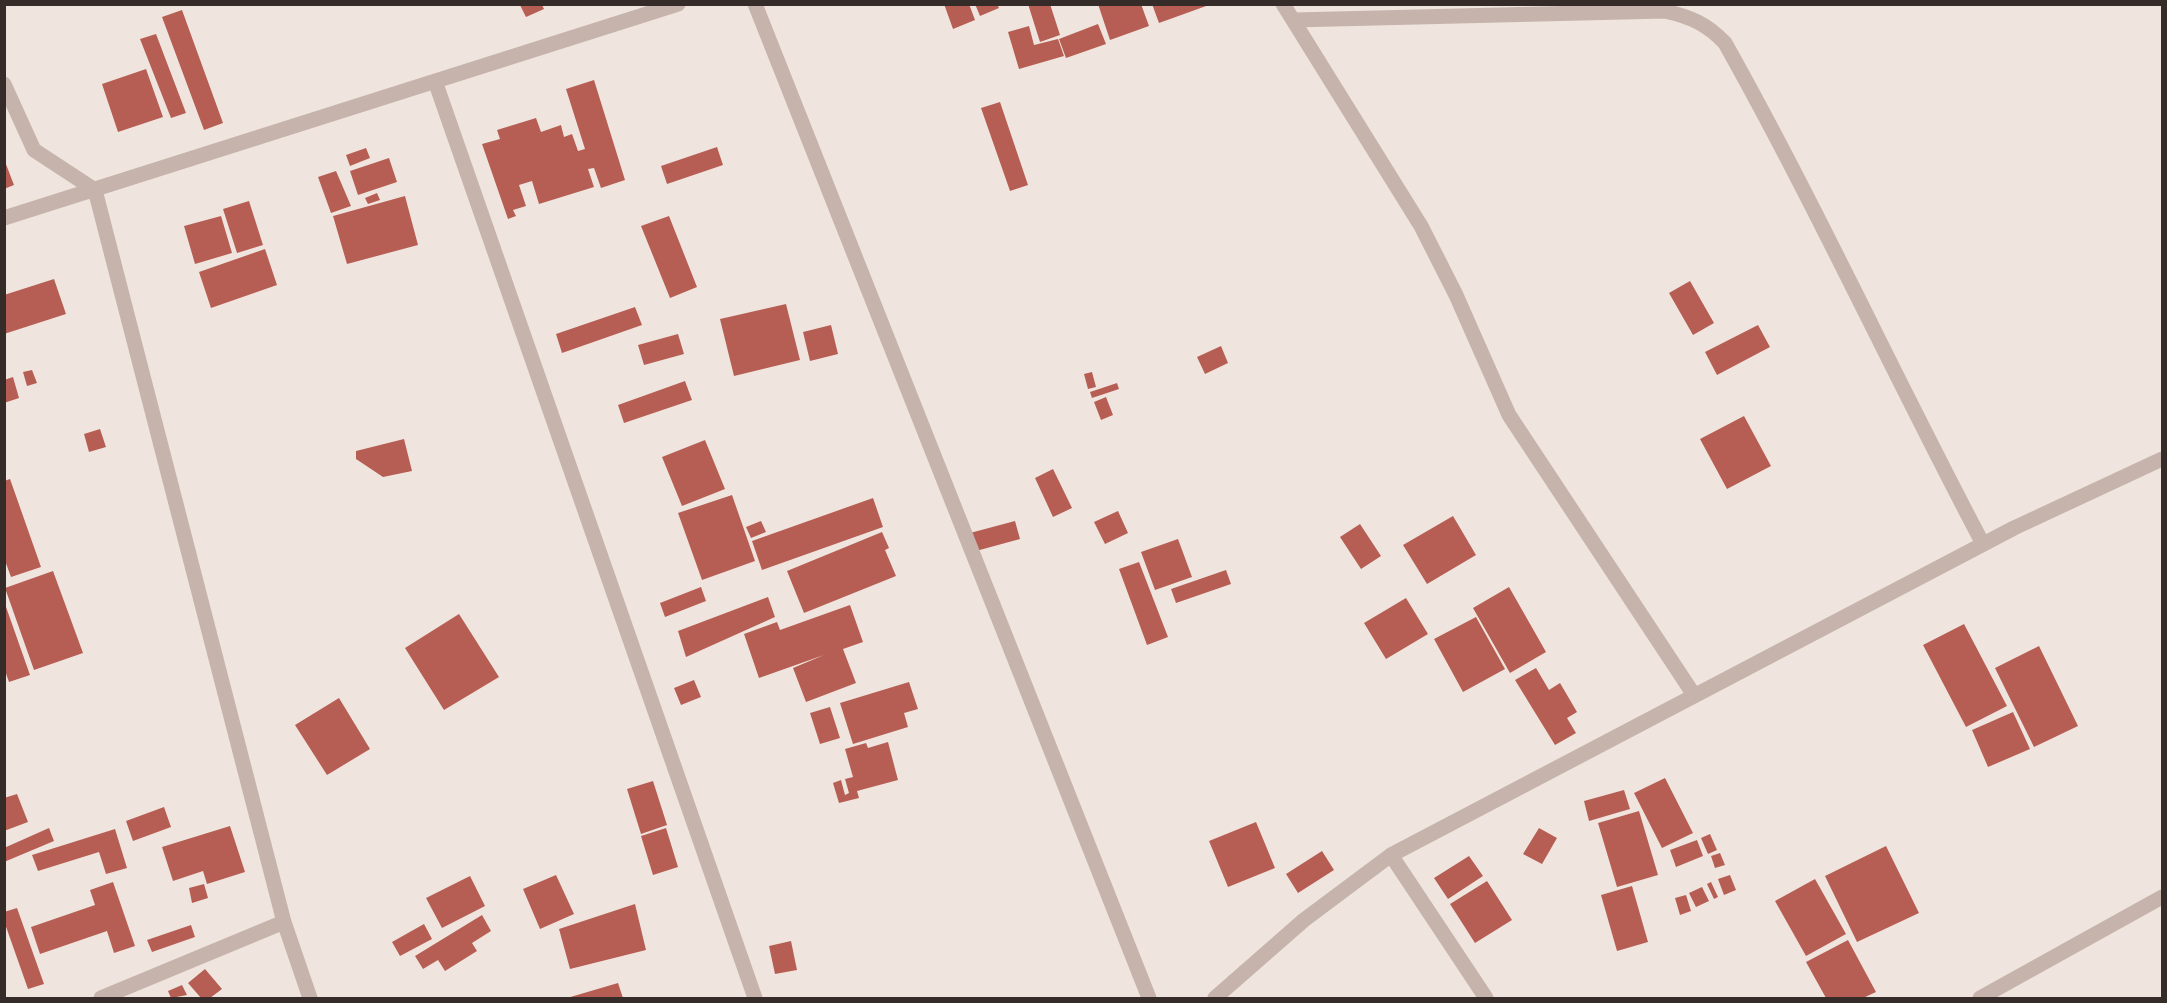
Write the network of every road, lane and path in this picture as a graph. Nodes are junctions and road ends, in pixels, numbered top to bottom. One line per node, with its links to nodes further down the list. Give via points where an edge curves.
1 (678, 4): 5 (street)
2 (755, 4): 18 (street)
3 (1283, 4): 4 (street)
4 (1293, 20): 10 (street, via 1665,11 1694,18 1711,28 1725,43 1809,200); 11 (street, via 1421,226 1509,415)
5 (435, 81): 7 (street); 17 (street)
6 (4, 84): 7 (street, via 34,150)
7 (95, 190): 8 (street); 14 (street)
8 (4, 218)
9 (2163, 459): 10 (street)
10 (1983, 544): 11 (street)
11 (1694, 695): 12 (street)
12 (1391, 855): 19 (street, via 1304,920); 20 (street)
13 (2163, 897): 21 (street)
14 (284, 922): 15 (street); 16 (street)
15 (101, 999)
16 (310, 999)
17 (755, 999)
18 (1149, 999)
19 (1215, 999)
20 (1486, 999)
21 (1980, 999)

